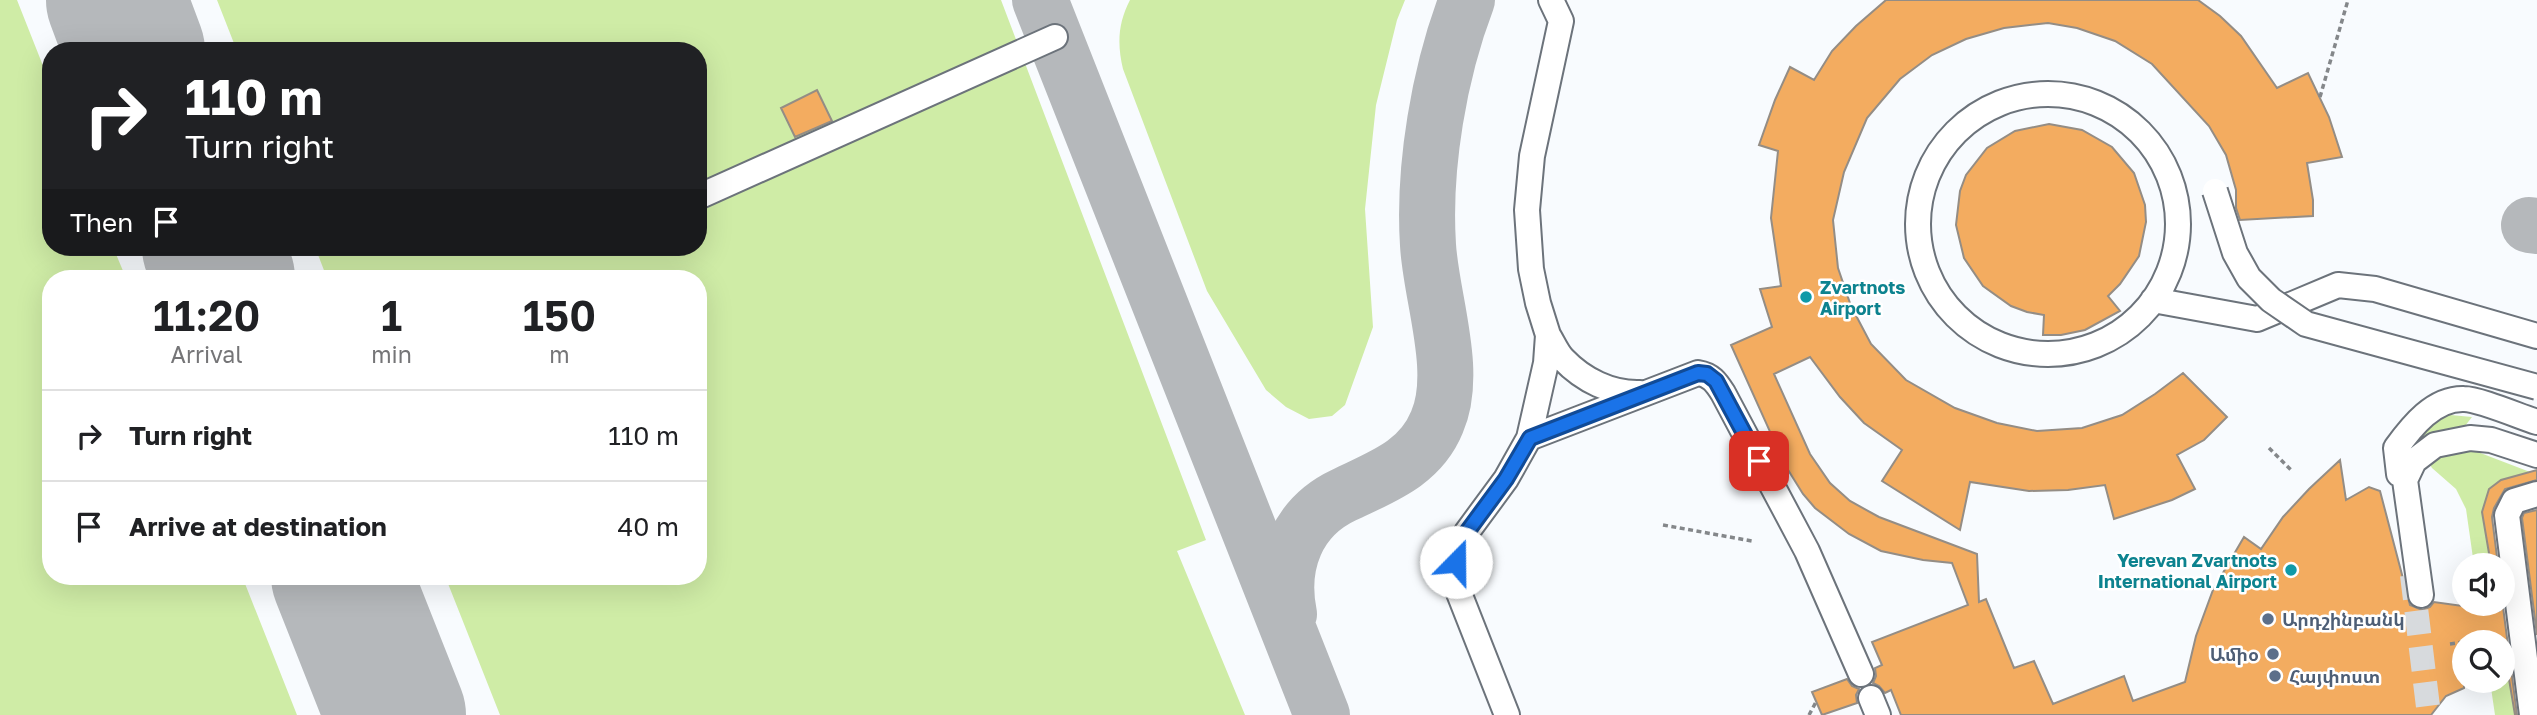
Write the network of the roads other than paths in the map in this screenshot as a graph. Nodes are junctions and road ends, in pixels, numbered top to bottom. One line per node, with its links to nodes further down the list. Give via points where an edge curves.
1 (1550, 0): 6 (lane, via 1561,21 1532,156 1527,210 1531,269)
2 (1055, 37): 4 (lane)
3 (2214, 191): 8 (lane, bridge, via 2235,253 2249,278 2306,324)
4 (707, 193)
5 (2153, 300): 5 (lane, via 2172,264 2176,203 2164,164 2140,131 2124,118 2088,99 2027,95 1980,113 1942,147 1924,183 1917,224 1919,244 1932,283 1972,329 2028,353 2068,353 2107,340 2140,316); 7 (lane, via 2257,319 2338,285 2375,289)
6 (1548, 335): 9 (lane, via 1563,359 1609,390); 11 (lane)
7 (2537, 337)
8 (2537, 387)
9 (1644, 393): 11 (lane); 16 (lane, via 1698,373 1716,381 1807,551)
10 (2537, 422): 13 (lane, via 2466,399 2451,401 2415,423 2396,447)
11 (1530, 438): 17 (lane, via 1467,532 1456,562 1459,593)
12 (2537, 455): 15 (lane, via 2470,438 2435,445 2414,461 2405,480)
13 (2399, 474)
14 (2537, 494): 18 (lane, via 2514,501 2507,514)
15 (2421, 596)
16 (1861, 674)
17 (1507, 715)
18 (2532, 715)

